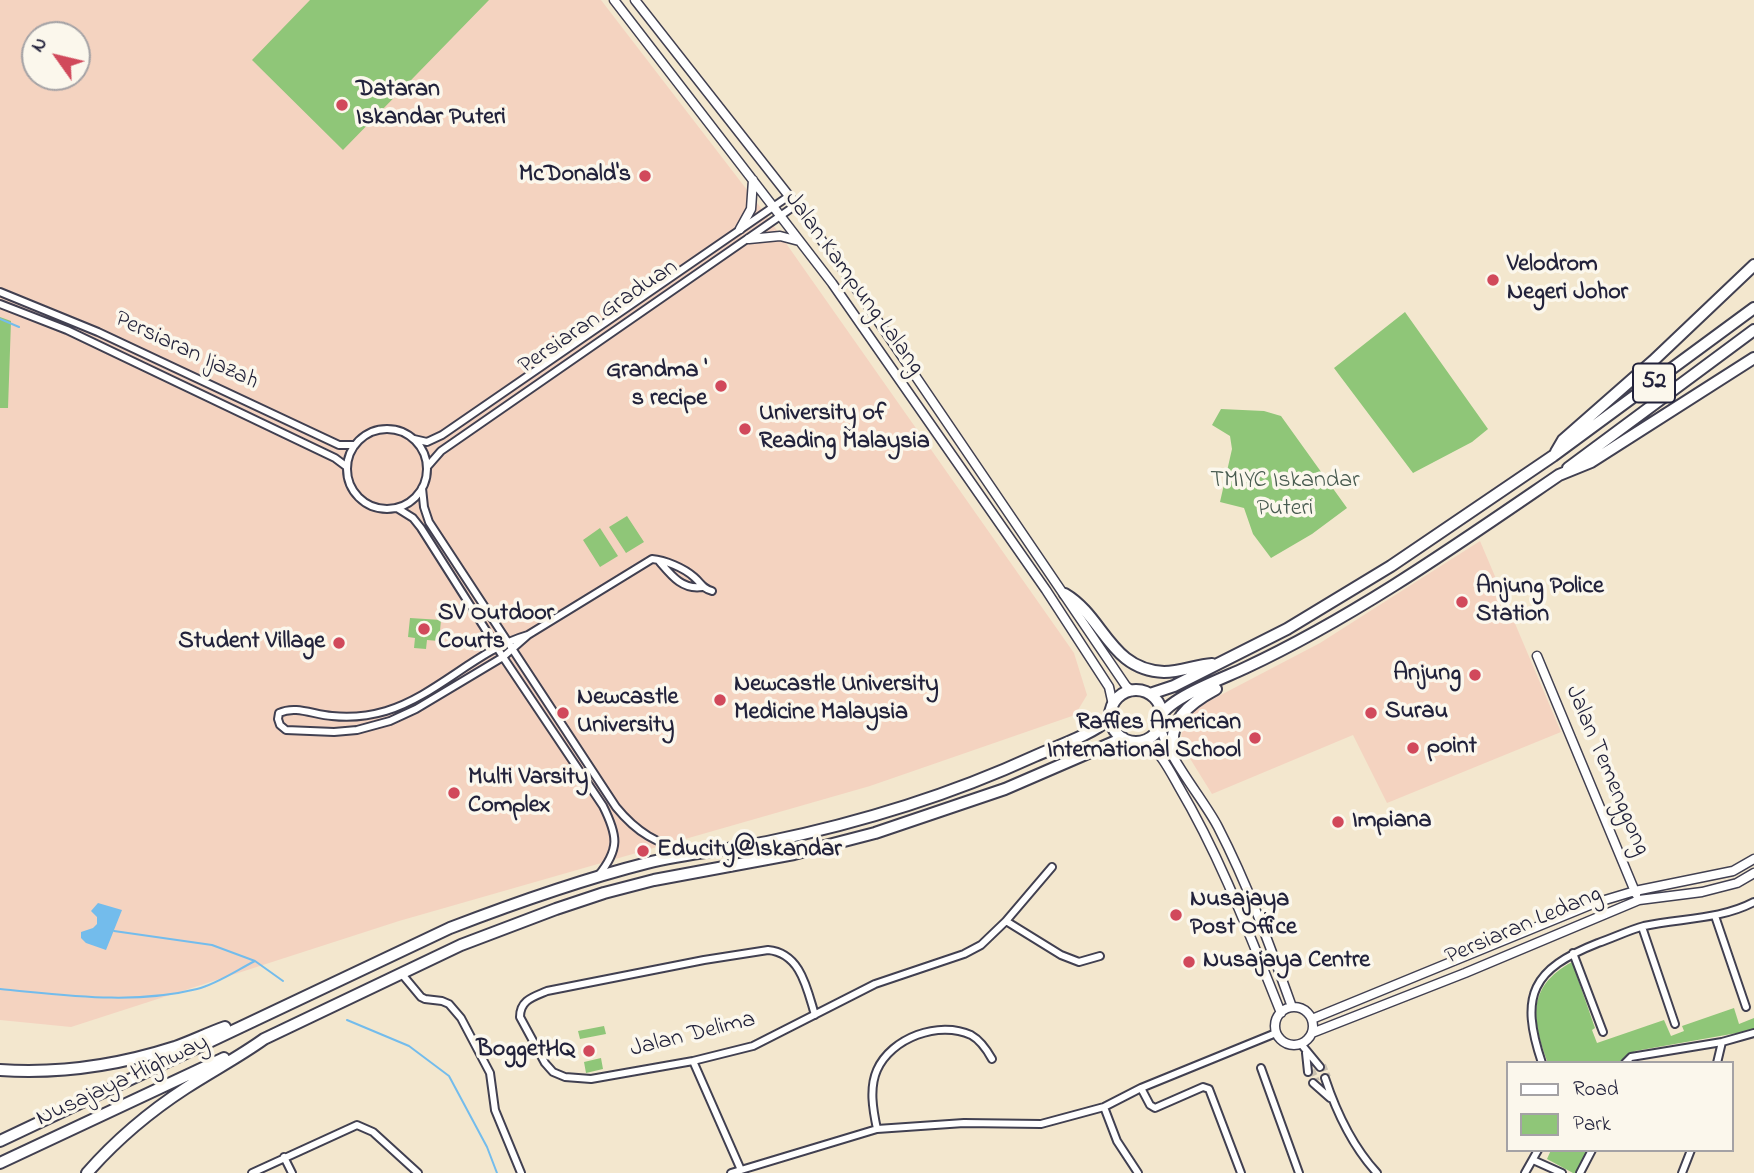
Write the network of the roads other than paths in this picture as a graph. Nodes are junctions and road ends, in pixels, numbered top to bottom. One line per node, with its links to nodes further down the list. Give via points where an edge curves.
1 (614, 0): 3 (street, Jalan Kampung Lalang)
2 (635, 0): 4 (street, Jalan Kampung Lalang)
3 (753, 180): 6 (street, Jalan Kampung Lalang); 8 (street, via 751,209)
4 (789, 196): 5 (street, Jalan Kampung Lalang); 6 (street, Persiaran Graduan)
5 (796, 205): 7 (street, Persiaran Graduan); 30 (street, Jalan Kampung Lalang)
6 (774, 207): 7 (street, Jalan Kampung Lalang); 8 (street, Persiaran Graduan)
7 (781, 216): 10 (street, Persiaran Graduan); 11 (street, Jalan Kampung Lalang)
8 (740, 229): 9 (street, Persiaran Graduan)
9 (726, 239): 12 (street); 19 (street, Persiaran Graduan, via 442,435 427,442)
10 (749, 239): 11 (street, via 780,236); 12 (street, Persiaran Graduan)
11 (802, 242): 41 (street, Jalan Kampung Lalang, via 1046,590 1109,687)
12 (733, 250): 23 (street, Persiaran Graduan, via 501,408 441,451)
13 (1754, 265): 21 (highway, via 1563,440)
14 (0, 292): 20 (street, Persiaran Ijazah, via 98,332 339,445)
15 (0, 304): 22 (street, Persiaran Ijazah, via 67,331)
16 (1754, 308): 21 (highway, 52)
17 (1754, 330): 24 (highway, 52)
18 (1754, 358): 24 (highway, via 1591,462)
19 (414, 439): 20 (street, via 388,429 369,433); 23 (street)
20 (355, 446): 22 (street)
21 (1553, 456): 37 (highway, 52, via 1320,611)
22 (347, 467): 26 (street, via 348,480 362,500 385,509)
23 (427, 467): 25 (street)
24 (1559, 475): 38 (highway, 52, via 1364,603)
25 (422, 488): 26 (street); 32 (street, via 429,522)
26 (397, 508): 33 (street, via 421,528)
27 (658, 560): 28 (street, via 681,568); 28 (street, via 685,586); 31 (street, via 652,559)
28 (702, 587): 29 (street)
29 (712, 591)
30 (1065, 594): 37 (highway, via 1118,652 1136,665 1165,672); 39 (street, Jalan Kampung Lalang)
31 (528, 635): 32 (street); 34 (street)
32 (506, 641): 33 (street); 34 (street)
33 (497, 647): 36 (street); 36 (street, via 386,711 332,716 288,709 279,713 280,725 286,730 334,732 390,721)
34 (512, 650): 36 (street); 47 (street, via 626,818 652,840)
35 (1537, 656): 52 (street, Jalan Temenggong)
36 (503, 657): 51 (street, via 610,820 614,852)
37 (1219, 664): 40 (highway, 52)
38 (1237, 672): 43 (highway, 52, via 1178,700); 46 (highway, via 1179,715 1173,731)
39 (1132, 691): 40 (highway); 41 (highway, via 1119,696)
40 (1150, 694): 43 (highway, via 1157,701)
41 (1113, 705): 42 (highway)
42 (1111, 718): 44 (highway); 47 (highway, via 997,773 918,802 788,837)
43 (1161, 719): 45 (highway, via 1153,735); 46 (street, via 1164,738)
44 (1123, 738): 45 (highway); 60 (highway, via 925,818 794,854 604,893 499,930)
45 (1144, 740): 63 (street, via 1168,768 1192,809 1225,875)
46 (1175, 757): 61 (street, via 1232,854)
47 (692, 854): 51 (highway)
48 (1754, 859): 52 (street, Persiaran Ledang, via 1733,871)
49 (1052, 867): 56 (street)
50 (1754, 873): 53 (street, Persiaran Ledang, via 1737,883 1702,892)
51 (597, 877): 66 (highway, via 450,928)
52 (1635, 891): 53 (street, Jalan Temenggong); 65 (street, Persiaran Ledang, via 1595,903)
53 (1639, 900): 70 (street, Persiaran Ledang)
54 (1754, 902): 55 (street, Persiaran Ledang)
55 (1715, 916): 57 (street, Persiaran Ledang); 62 (street)
56 (1006, 922): 59 (street, via 1061,956 1079,962); 64 (street, via 964,954 874,984)
57 (1642, 927): 58 (street, Persiaran Ledang); 67 (street)
58 (1573, 953): 68 (street); 77 (street, Persiaran Ledang, via 1556,962 1535,992 1530,1014)
59 (1100, 956)
60 (401, 973): 72 (highway); 102 (street, via 421,997 449,1004 461,1018 490,1073 495,1110)
61 (1292, 1007): 63 (street); 65 (street, via 1304,1010)
62 (1746, 1007)
63 (1281, 1013): 69 (street)
64 (815, 1015): 76 (street, Jalan Delima, via 753,1045); 76 (street, Jalan Delima, via 794,961 768,950 547,991 528,999 520,1010 545,1063 565,1077 591,1079)
65 (1312, 1019): 70 (street)
66 (251, 1021): 82 (highway, via 117,1062 75,1069); 90 (highway)
67 (1675, 1024)
68 (1602, 1032)
69 (1276, 1033): 74 (street, via 1286,1044); 86 (street)
70 (1312, 1033): 74 (street)
71 (1754, 1033): 73 (street)
72 (264, 1038): 96 (highway, Nusajaya Highway); 98 (highway, via 160,1106)
73 (1722, 1042): 78 (street); 79 (street)
74 (1304, 1048): 80 (street); 83 (street)
75 (992, 1059): 89 (street, via 971,1035 953,1030 932,1031 896,1046 876,1072)
76 (693, 1061): 97 (street)
77 (1541, 1061)
78 (1627, 1061)
79 (1717, 1061)
80 (1321, 1066)
81 (1261, 1068): 106 (street)
82 (0, 1070)
83 (1310, 1071)
84 (1326, 1077): 87 (street)
85 (1315, 1082): 87 (street)
86 (1141, 1088): 88 (street); 105 (street, via 1155,1108 1203,1087 1209,1089)
87 (1332, 1099): 107 (street)
88 (1104, 1107): 89 (street, via 1041,1124); 104 (street, via 1117,1141)
89 (877, 1129): 97 (street)
90 (0, 1141)
91 (1537, 1152): 95 (street)
92 (1591, 1152): 110 (street)
93 (1690, 1152): 111 (street)
94 (284, 1157): 99 (street); 100 (street); 101 (street, via 357,1125 373,1132)
95 (1533, 1160): 108 (street); 109 (street)
96 (0, 1163)
97 (741, 1170): 103 (street)
98 (87, 1173)
99 (252, 1173)
100 (292, 1173)
101 (418, 1173)
102 (521, 1173)
103 (732, 1173)
104 (1138, 1173)
105 (1241, 1173)
106 (1299, 1173)
107 (1377, 1173)
108 (1525, 1173)
109 (1562, 1173)
110 (1580, 1173)
111 (1682, 1173)

